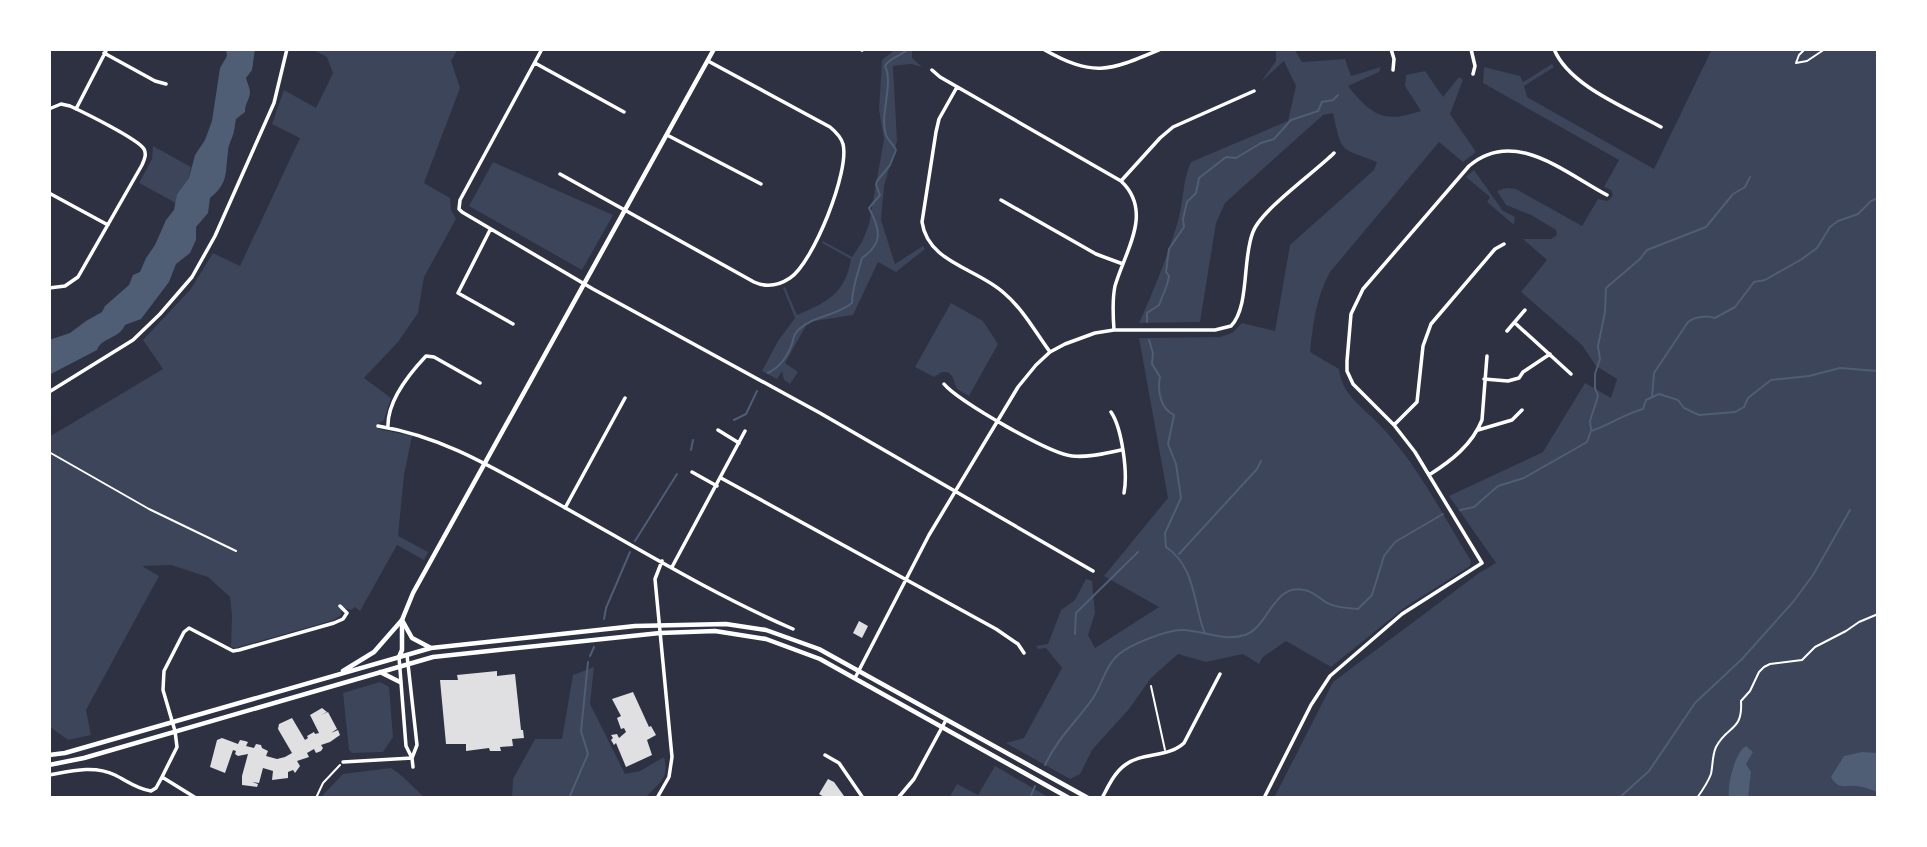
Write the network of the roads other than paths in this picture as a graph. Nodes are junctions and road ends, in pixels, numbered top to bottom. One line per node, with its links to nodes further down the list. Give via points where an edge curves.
1 (287, 49): 49 (street, via 274,103 192,277 133,340)
2 (542, 49): 11 (street)
3 (714, 49): 10 (main road)
4 (1043, 49): 5 (street, via 1080,67 1102,69)
5 (1161, 49)
6 (1391, 49): 13 (street)
7 (1471, 49): 14 (street)
8 (1554, 49): 21 (street, via 1578,80)
9 (106, 51): 15 (street); 18 (street)
10 (708, 61): 22 (main road); 30 (street, via 830,127 840,137 844,153 827,219 797,273 767,286)
11 (535, 63): 20 (street); 32 (street, via 460,201 459,209)
12 (932, 70): 16 (street)
13 (1393, 70)
14 (1473, 74)
15 (166, 84)
16 (957, 87): 25 (street); 42 (street, via 936,132 922,222 925,236 942,255 1002,290)
17 (1254, 91): 25 (street, via 1173,127)
18 (76, 109): 19 (street, via 61,104); 31 (street, via 146,153)
19 (49, 110)
20 (624, 112)
21 (1661, 127)
22 (667, 135): 26 (street); 30 (main road)
23 (1334, 153): 40 (street, via 1257,224 1240,309 1231,326)
24 (560, 174): 30 (street)
25 (1121, 181): 34 (street, via 1132,194 1137,216)
26 (761, 184)
27 (49, 193): 31 (street)
28 (1606, 195): 54 (street, via 1519,151 1491,152 1458,177 1363,289 1351,314 1346,361 1349,378)
29 (1001, 200): 34 (street, via 1096,254)
30 (625, 212): 35 (main road)
31 (108, 225): 36 (street, via 78,277 65,286)
32 (491, 230): 35 (street); 39 (street, via 458,293)
33 (1504, 244): 54 (street, via 1432,324 1423,346 1417,402)
34 (1123, 264): 40 (street, via 1114,295)
35 (586, 285): 62 (main road); 67 (street)
36 (49, 288)
37 (1525, 310): 38 (street)
38 (1515, 323): 41 (street); 43 (street)
39 (513, 324)
40 (1114, 330): 42 (street, via 1079,338)
41 (1507, 331)
42 (1050, 352): 53 (street, via 1027,374)
43 (1550, 354): 45 (street); 46 (street, via 1519,379)
44 (1487, 356): 46 (street)
45 (1571, 374)
46 (1484, 379): 57 (street)
47 (480, 383): 56 (street, via 426,356 394,399)
48 (944, 384): 53 (street)
49 (49, 392)
50 (625, 398): 69 (street)
51 (1522, 410): 57 (street, via 1512,420)
52 (1111, 412): 61 (street)
53 (999, 420): 61 (street, via 1062,454 1088,456); 67 (street)
54 (1394, 425): 64 (street)
55 (378, 426): 56 (street)
56 (388, 428): 62 (street, via 431,438)
57 (1478, 429): 64 (street, via 1454,459)
58 (718, 430): 60 (street)
59 (745, 431): 60 (street)
60 (739, 443): 65 (street)
61 (1121, 450): 68 (street)
62 (485, 465): 69 (street); 75 (main road)
63 (692, 472): 66 (street)
64 (1429, 475): 112 (street, via 1482,563 1402,614 1330,676)
65 (721, 478): 66 (street); 73 (street)
66 (717, 486): 71 (street)
67 (957, 491): 72 (street); 73 (street)
68 (1124, 493)
69 (565, 508): 70 (street)
70 (662, 561): 71 (street); 76 (street, via 655,579)
71 (673, 567): 77 (street)
72 (1093, 571)
73 (906, 581): 81 (street, via 996,629); 85 (street)
74 (340, 606): 93 (street, via 347,613 334,623 239,650 189,628 164,671 163,690)
75 (402, 620): 79 (main road, via 412,638); 80 (main road); 88 (main road, via 374,652)
76 (660, 625): 78 (street); 79 (main road); 85 (main road, via 726,624 766,630)
77 (793, 629)
78 (660, 633): 83 (main road, via 451,654); 89 (main road, via 715,632 766,639 798,649); 106 (street, via 672,758 669,777)
79 (431, 648): 80 (main road)
80 (405, 652): 82 (main road); 83 (street)
81 (1024, 653)
82 (400, 657): 84 (street); 88 (main road)
83 (407, 663): 84 (main road); 99 (street, via 417,745)
84 (400, 665): 86 (main road); 90 (street)
85 (859, 670): 89 (street); 92 (main road)
86 (380, 671): 90 (main road); 95 (main road)
87 (1220, 674): 96 (street, via 1184,743)
88 (334, 675): 93 (main road)
89 (854, 678): 94 (main road)
90 (400, 682): 99 (street, via 406,746)
91 (1151, 686): 96 (lane)
92 (946, 719): 94 (street); 110 (main road)
93 (172, 723): 95 (street); 97 (main road)
94 (942, 727): 108 (street, via 914,779); 109 (main road)
95 (175, 732): 101 (main road); 104 (street, via 177,747)
96 (1166, 752): 111 (street, via 1127,763)
97 (49, 755)
98 (825, 755): 107 (street, via 839,763)
99 (412, 758): 100 (street); 102 (street)
100 (343, 762)
101 (49, 765)
102 (413, 767)
103 (49, 775): 104 (street, via 96,769 151,790)
104 (162, 777): 105 (street)
105 (196, 798)
106 (657, 798)
107 (863, 798)
108 (898, 798)
109 (1069, 798)
110 (1088, 798)
111 (1102, 798)
112 (1264, 798)

